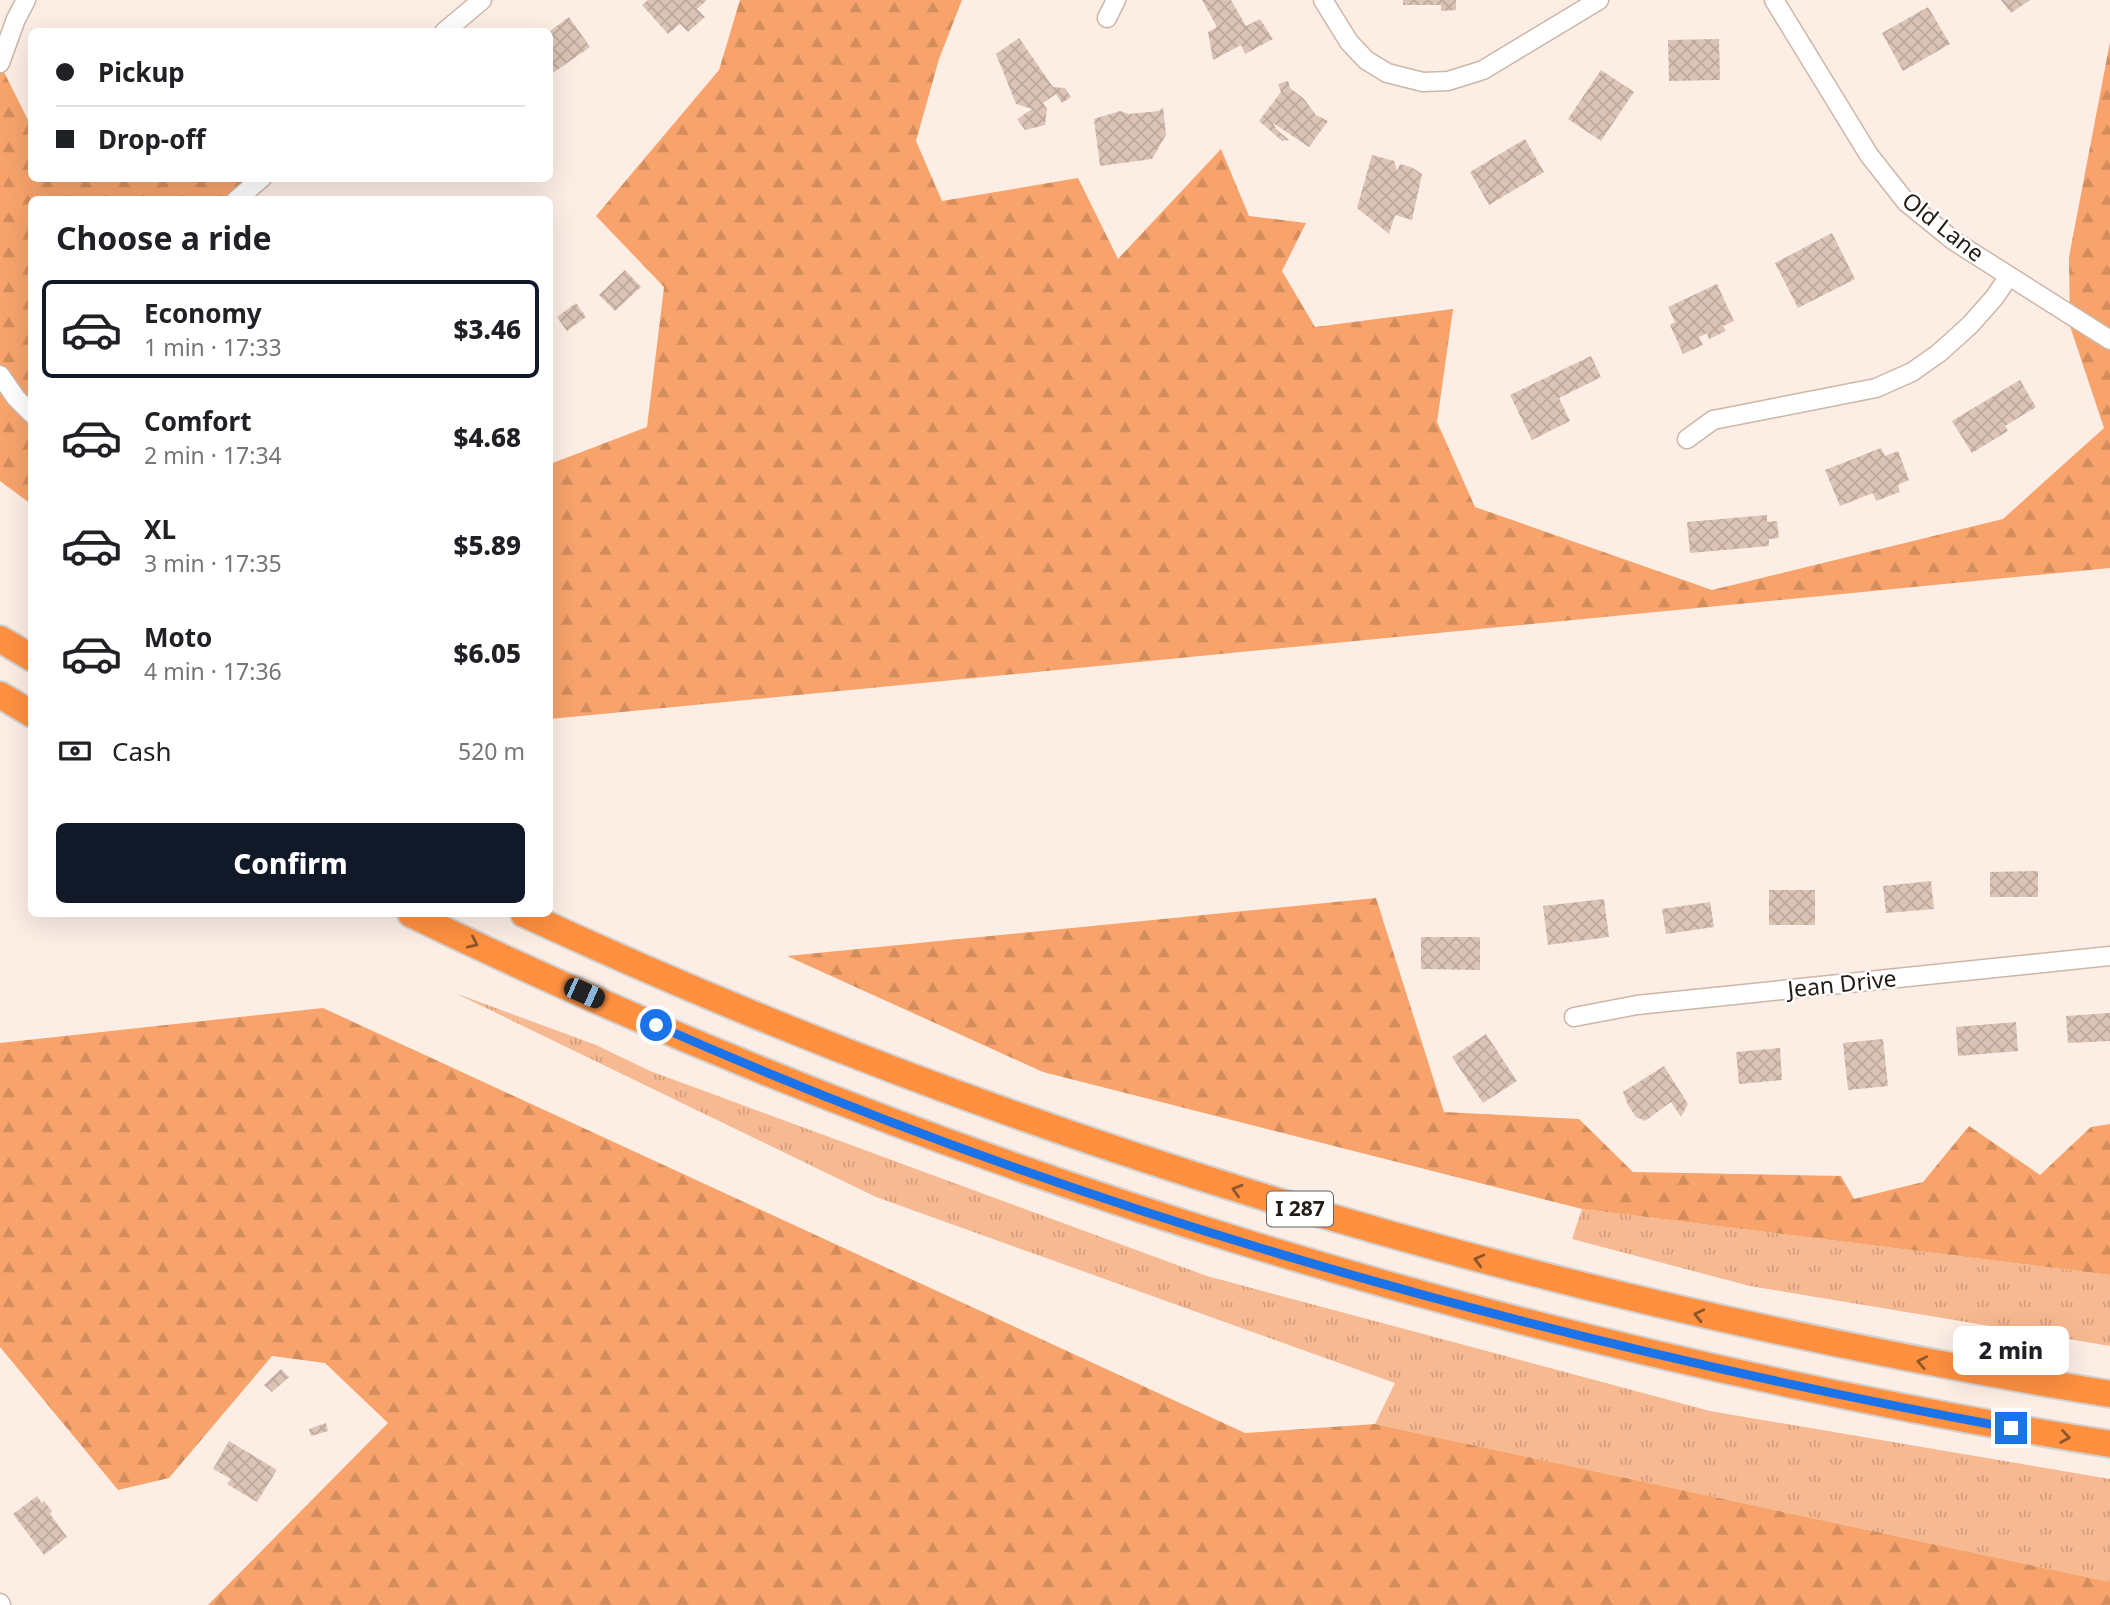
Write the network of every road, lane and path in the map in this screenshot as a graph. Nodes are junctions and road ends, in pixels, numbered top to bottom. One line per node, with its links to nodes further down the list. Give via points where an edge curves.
1 (26, 0): 9 (street)
2 (482, 0): 8 (street)
3 (1116, 0): 7 (street)
4 (1323, 0): 5 (street, via 1366,60 1387,73 1423,82 1448,81 1483,70)
5 (1599, 0)
6 (1780, 2): 12 (street, Old Lane, via 1891,186 1954,241)
7 (1107, 18)
8 (449, 28)
9 (0, 63)
10 (257, 182): 11 (street)
11 (241, 196)
12 (2009, 276): 13 (street, Old Lane); 16 (street, via 1969,325 1912,372 1876,388 1713,420)
13 (2110, 340)
14 (0, 375): 15 (street)
15 (28, 410)
16 (1687, 439)
17 (0, 639): 18 (highway)
18 (28, 656)
19 (0, 695): 20 (highway)
20 (28, 712)
21 (418, 917): 26 (highway, I 287, one-way to 26, via 803,1087 1000,1161 1210,1232 1615,1345 1896,1406)
22 (531, 917): 25 (highway, I 287, one-way to 22, via 1917,1361 1713,1318 1312,1213 1114,1150 917,1079 724,1002)
23 (2110, 956): 24 (street, Jean Drive, via 1637,1005)
24 (1574, 1017)
25 (2110, 1394)
26 (2110, 1444)

